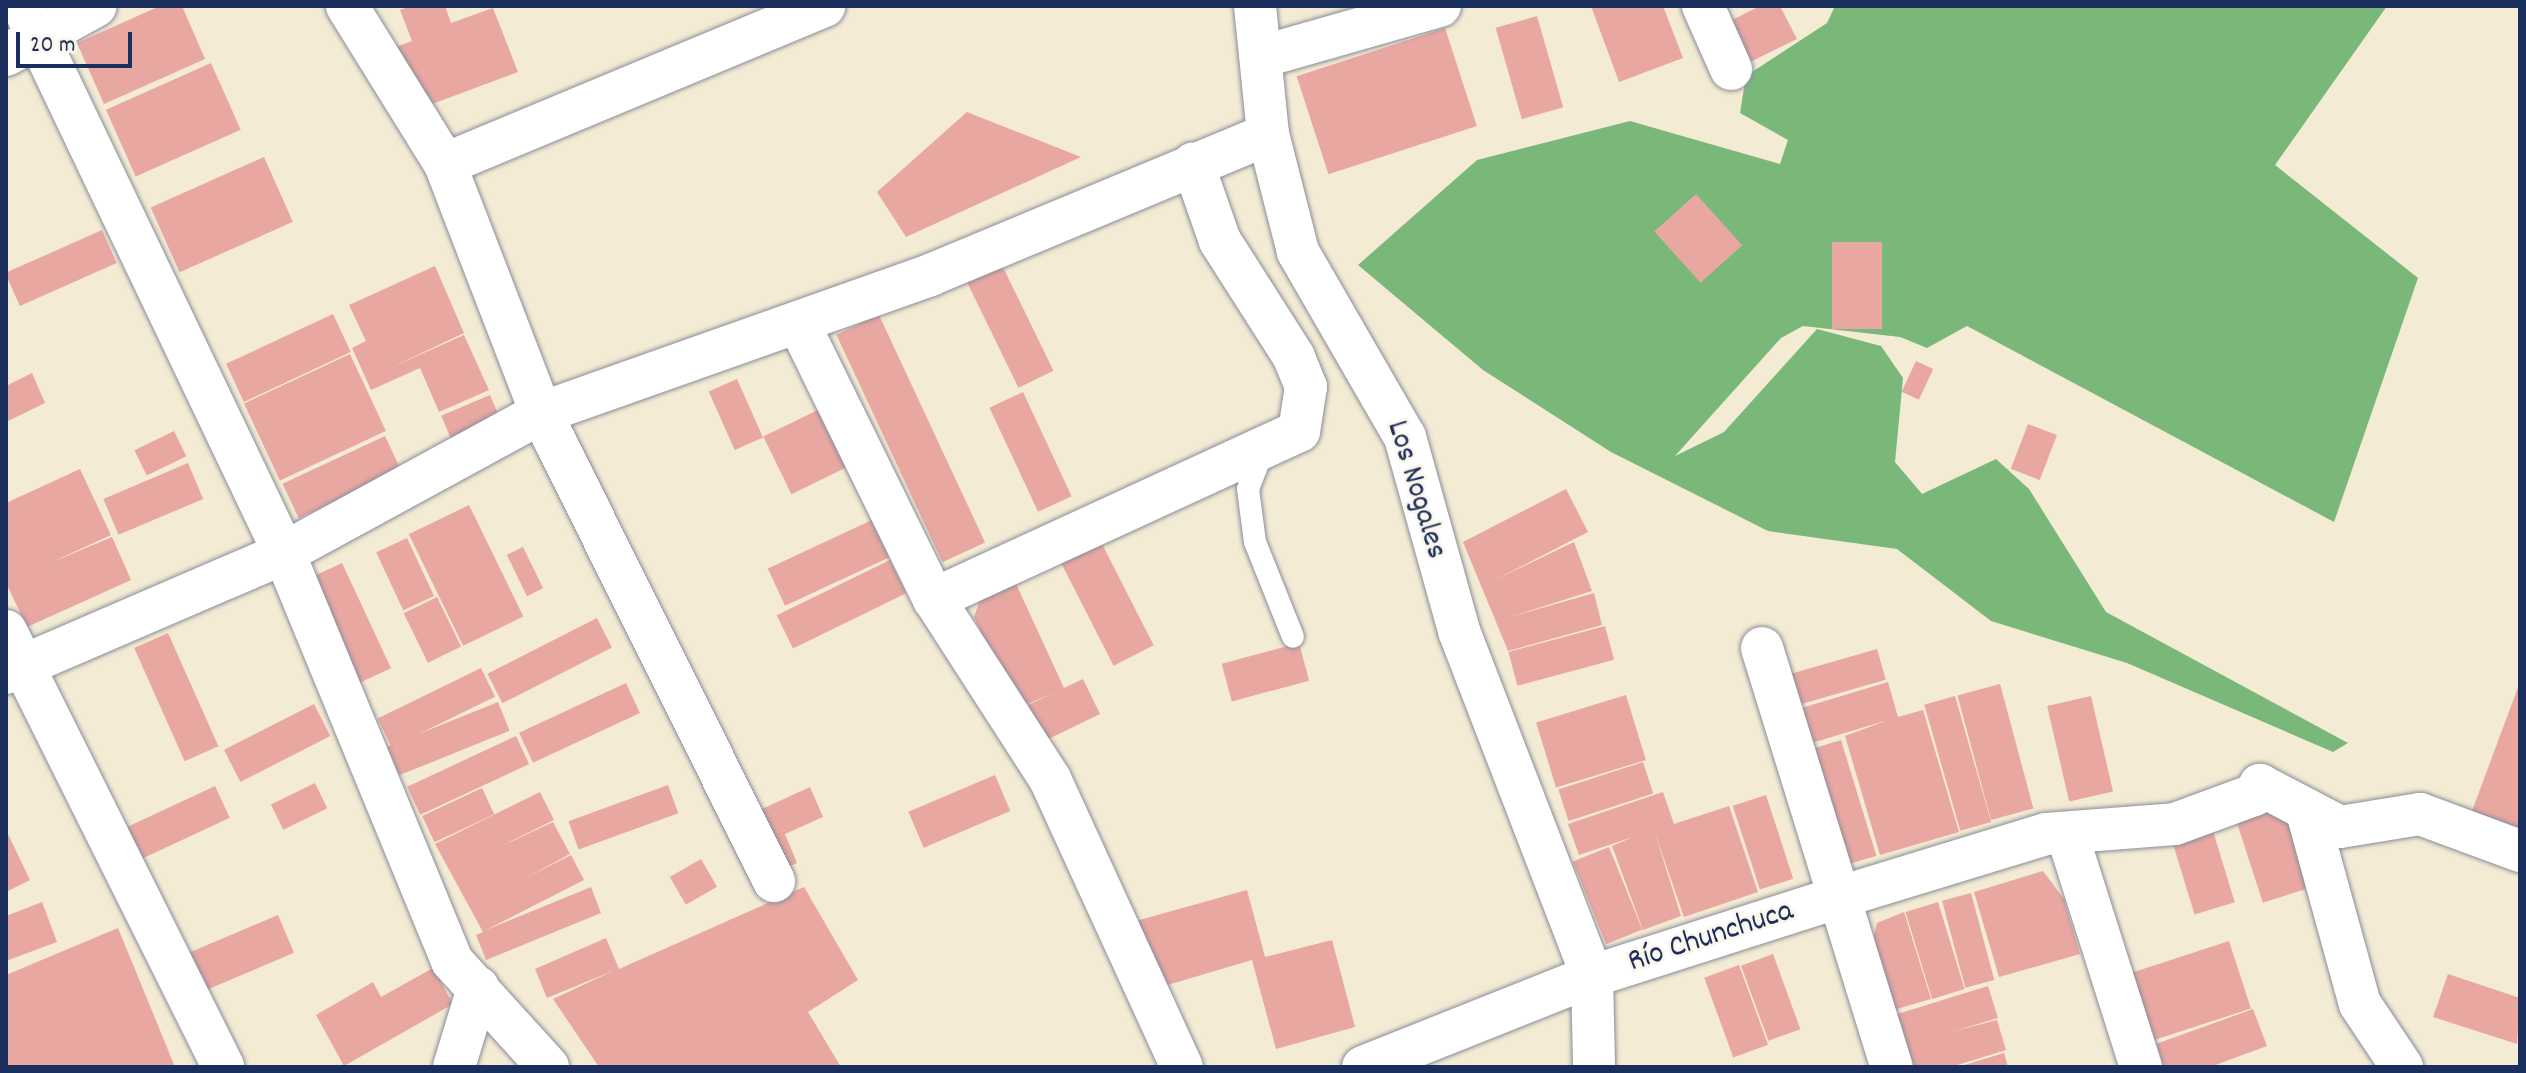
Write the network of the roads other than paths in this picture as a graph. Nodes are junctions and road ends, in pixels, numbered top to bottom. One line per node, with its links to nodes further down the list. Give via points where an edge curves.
1 (96, 6): 7 (street)
2 (347, 6): 11 (street)
3 (824, 6): 11 (street)
4 (1255, 6): 8 (street, Los Nogales)
5 (1440, 6): 8 (street)
6 (1703, 6): 9 (street)
7 (23, 34): 16 (street)
8 (1264, 56): 10 (street, Los Nogales)
9 (1731, 69)
10 (1268, 134): 12 (street); 26 (street, Los Nogales, via 1298,252 1405,437 1459,631)
11 (445, 164): 14 (street)
12 (1193, 164): 13 (street); 15 (street, via 1220,241 1306,387 1299,431)
13 (799, 324): 14 (street); 17 (street)
14 (541, 413): 16 (street); 24 (street)
15 (1264, 447): 17 (street); 18 (lane, via 1248,489 1255,542)
16 (284, 553): 20 (street); 27 (street, via 452,961)
17 (934, 599): 32 (street, via 1050,779)
18 (1293, 637)
19 (1762, 648): 25 (street)
20 (12, 657): 29 (street)
21 (2307, 812): 22 (street, Río Chunchuca, via 2260,785 2254,795 2175,824); 23 (street, via 2355,828 2420,814); 37 (street, via 2360,1004)
22 (2068, 837): 25 (street, Río Chunchuca, via 2046,834); 36 (street)
23 (2520, 851)
24 (774, 881)
25 (1840, 897): 26 (street, Río Chunchuca); 35 (street)
26 (1592, 976): 28 (street, Río Chunchuca); 34 (street, Los Nogales)
27 (478, 988): 30 (street); 31 (street)
28 (1446, 1053): 33 (street, Río Chunchuca)
29 (223, 1067)
30 (454, 1067)
31 (548, 1067)
32 (1182, 1067)
33 (1363, 1067)
34 (1594, 1067)
35 (1892, 1067)
36 (2141, 1067)
37 (2402, 1067)

